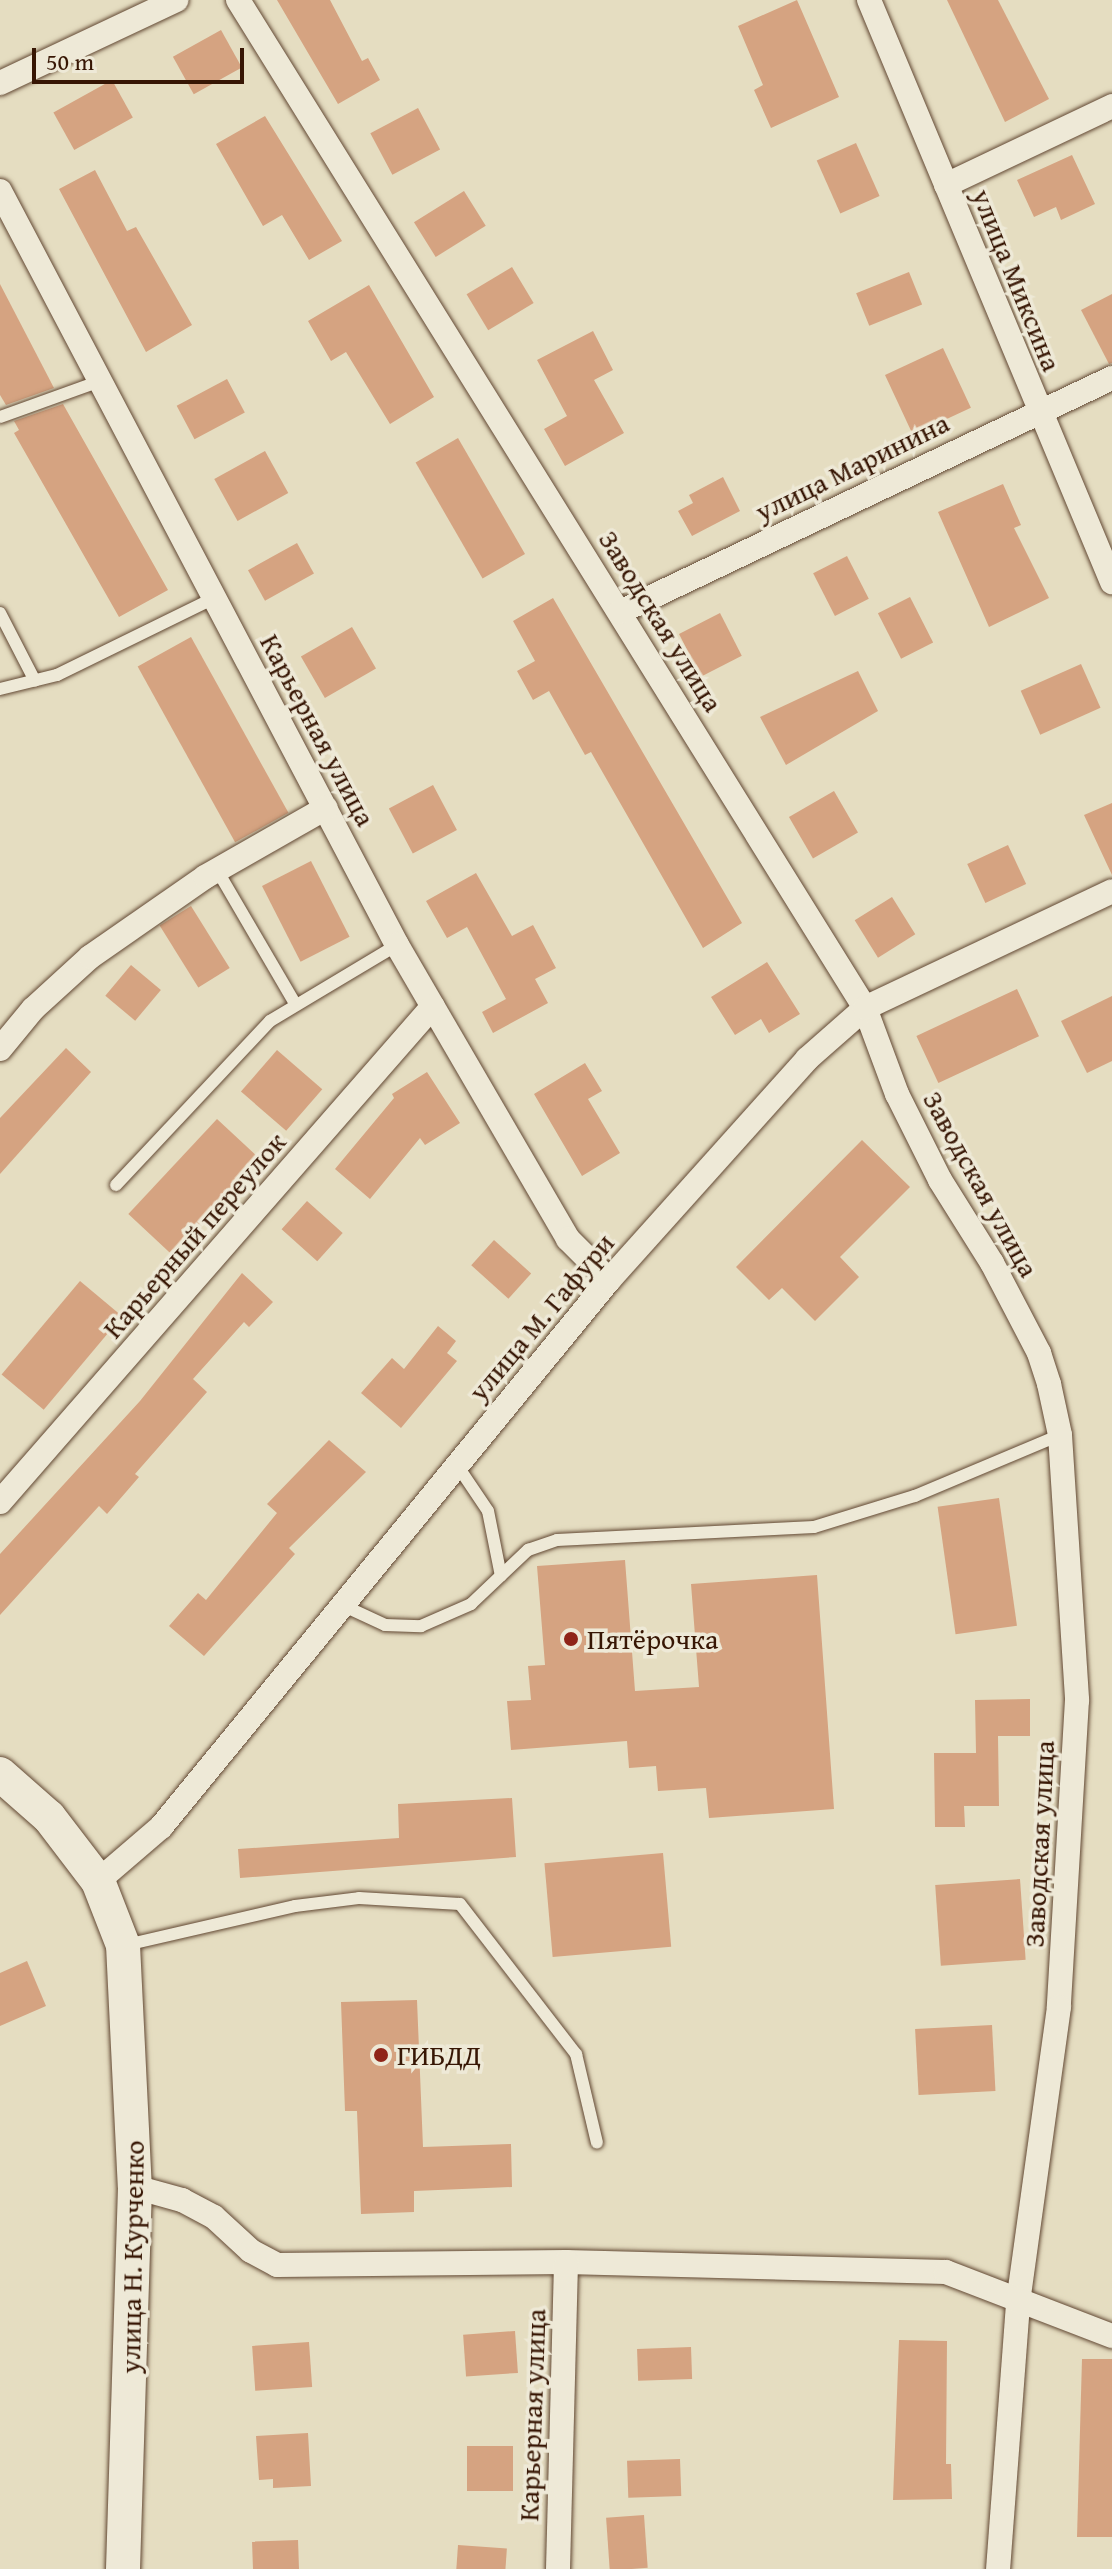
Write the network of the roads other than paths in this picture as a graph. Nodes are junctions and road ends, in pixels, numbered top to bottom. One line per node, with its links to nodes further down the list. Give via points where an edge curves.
1 (176, 0): 4 (street)
2 (238, 0): 14 (street, Заводская улица)
3 (869, 0): 6 (street, улица Миксина)
4 (0, 83)
5 (1112, 106): 6 (street)
6 (946, 185): 10 (street, улица Миксина)
7 (0, 191): 9 (street, Карьерная улица)
8 (1112, 378): 10 (street, улица Маринина)
9 (100, 381): 11 (lane); 13 (street, Карьерная улица)
10 (1037, 411): 12 (street, улица Миксина); 14 (street, улица Маринина)
11 (0, 417)
12 (1112, 582)
13 (214, 598): 16 (lane); 18 (street, Карьерная улица)
14 (620, 612): 24 (street, Заводская улица)
15 (0, 613): 16 (lane)
16 (35, 681): 17 (lane)
17 (0, 689)
18 (326, 808): 19 (street); 21 (street, Карьерная улица)
19 (217, 870): 22 (lane); 25 (street, via 90,957 33,1009)
20 (1112, 891): 24 (street, улица М. Гафури)
21 (397, 945): 22 (lane); 23 (street, Карьерная улица)
22 (296, 1005): 26 (lane, via 270,1021)
23 (433, 1006): 27 (street, Карьерная улица, via 568,1239); 30 (street, Карьерный переулок)
24 (865, 1008): 27 (street, улица М. Гафури, via 807,1059); 28 (street, Заводская улица, via 897,1094 932,1166 1039,1353)
25 (0, 1049)
26 (116, 1185)
27 (609, 1280): 29 (street, улица М. Гафури)
28 (1060, 1435): 31 (lane, via 915,1496 814,1527 557,1540 528,1550); 39 (street, Заводская улица, via 1077,1700 1059,2007)
29 (457, 1465): 31 (lane, via 488,1511); 32 (street, улица М. Гафури)
30 (0, 1502)
31 (501, 1576): 32 (lane, via 471,1604 421,1626 385,1625)
32 (342, 1605): 34 (street, улица М. Гафури, via 161,1827)
33 (0, 1774): 34 (main road, улица Н. Курченко, via 49,1817)
34 (98, 1881): 35 (main road, улица Н. Курченко)
35 (123, 1945): 36 (lane, via 295,1906 359,1898 460,1904 576,2054); 37 (main road, улица Н. Курченко)
36 (597, 2143)
37 (135, 2187): 38 (street, via 182,2200 214,2217 251,2251 277,2265); 41 (main road, улица Н. Курченко)
38 (566, 2262): 39 (street, via 946,2272); 42 (street, Карьерная улица)
39 (1018, 2304): 40 (street); 43 (street, Заводская улица)
40 (1112, 2336)
41 (123, 2569)
42 (558, 2569)
43 (998, 2569)

